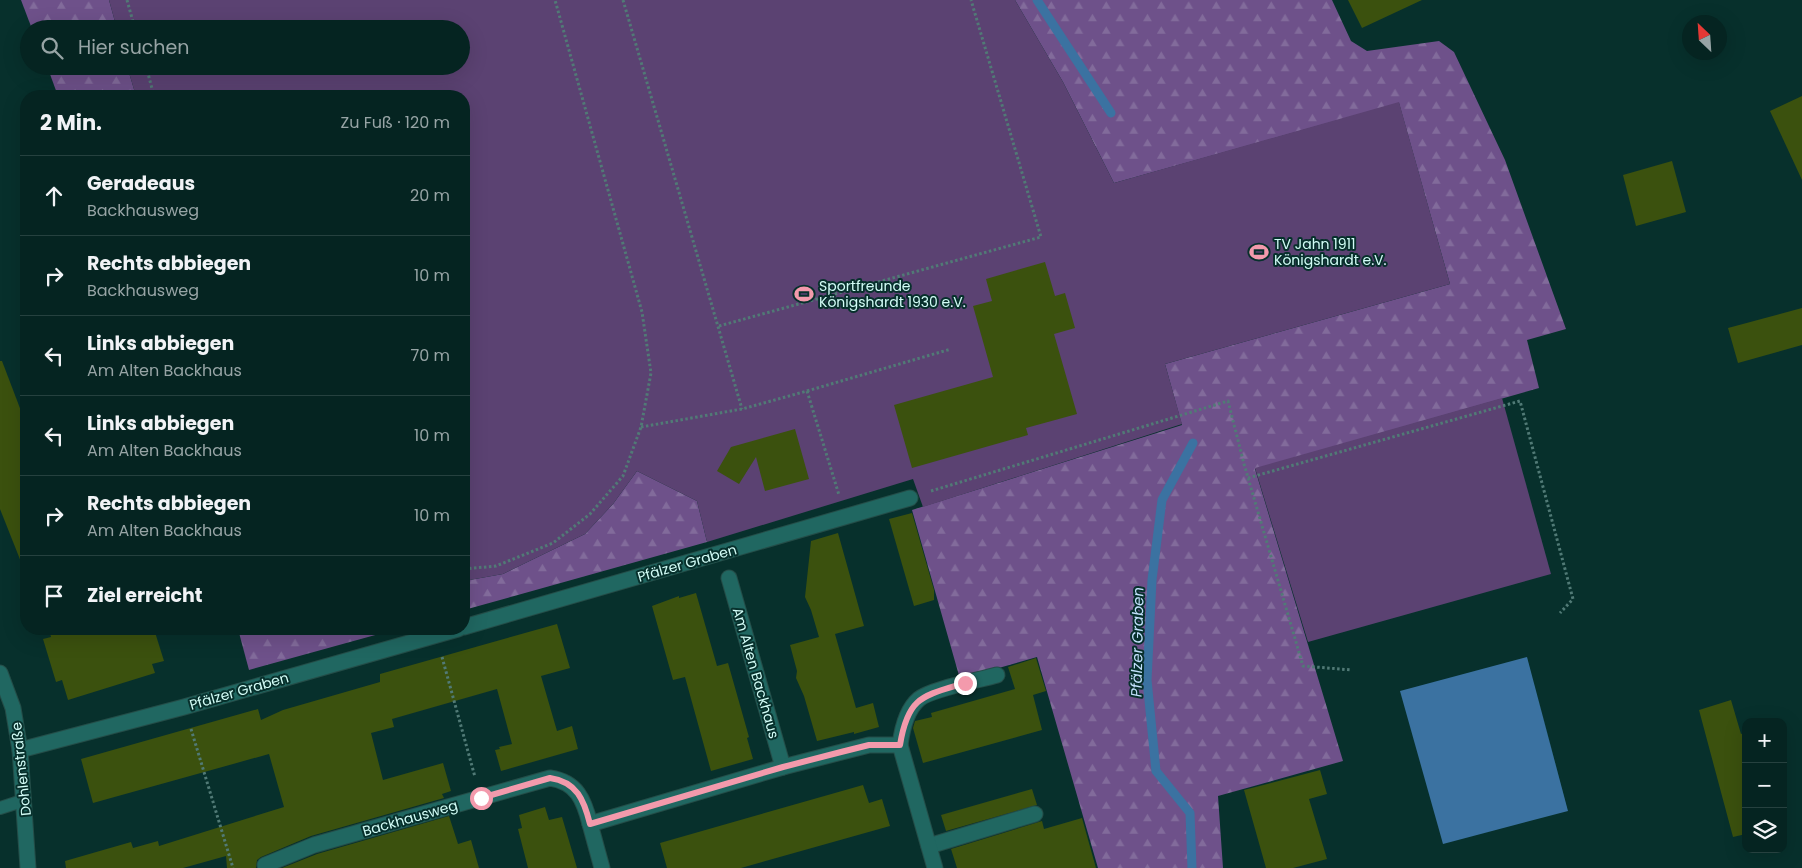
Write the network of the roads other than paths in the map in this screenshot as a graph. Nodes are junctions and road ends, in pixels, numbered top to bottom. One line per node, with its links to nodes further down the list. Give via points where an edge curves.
1 (910, 498): 3 (street, Pfälzer Graben)
2 (729, 578): 9 (street, Am Alten Backhaus)
3 (470, 625)
4 (436, 635): 8 (street, Pfälzer Graben)
5 (0, 674): 8 (street, Dohlenstraße, via 13,708)
6 (997, 675): 7 (street, via 919,700 903,727)
7 (900, 745): 9 (street, via 869,745); 14 (street)
8 (20, 750): 10 (street, Dohlenstraße)
9 (783, 767): 13 (street)
10 (25, 800): 11 (lane); 16 (street, Dohlenstraße)
11 (0, 808)
12 (1035, 814): 14 (street)
13 (590, 824): 15 (street, Backhausweg, via 583,799 559,779 550,778 314,844); 17 (street)
14 (929, 846): 18 (street)
15 (261, 867)
16 (28, 868)
17 (602, 868)
18 (935, 868)

